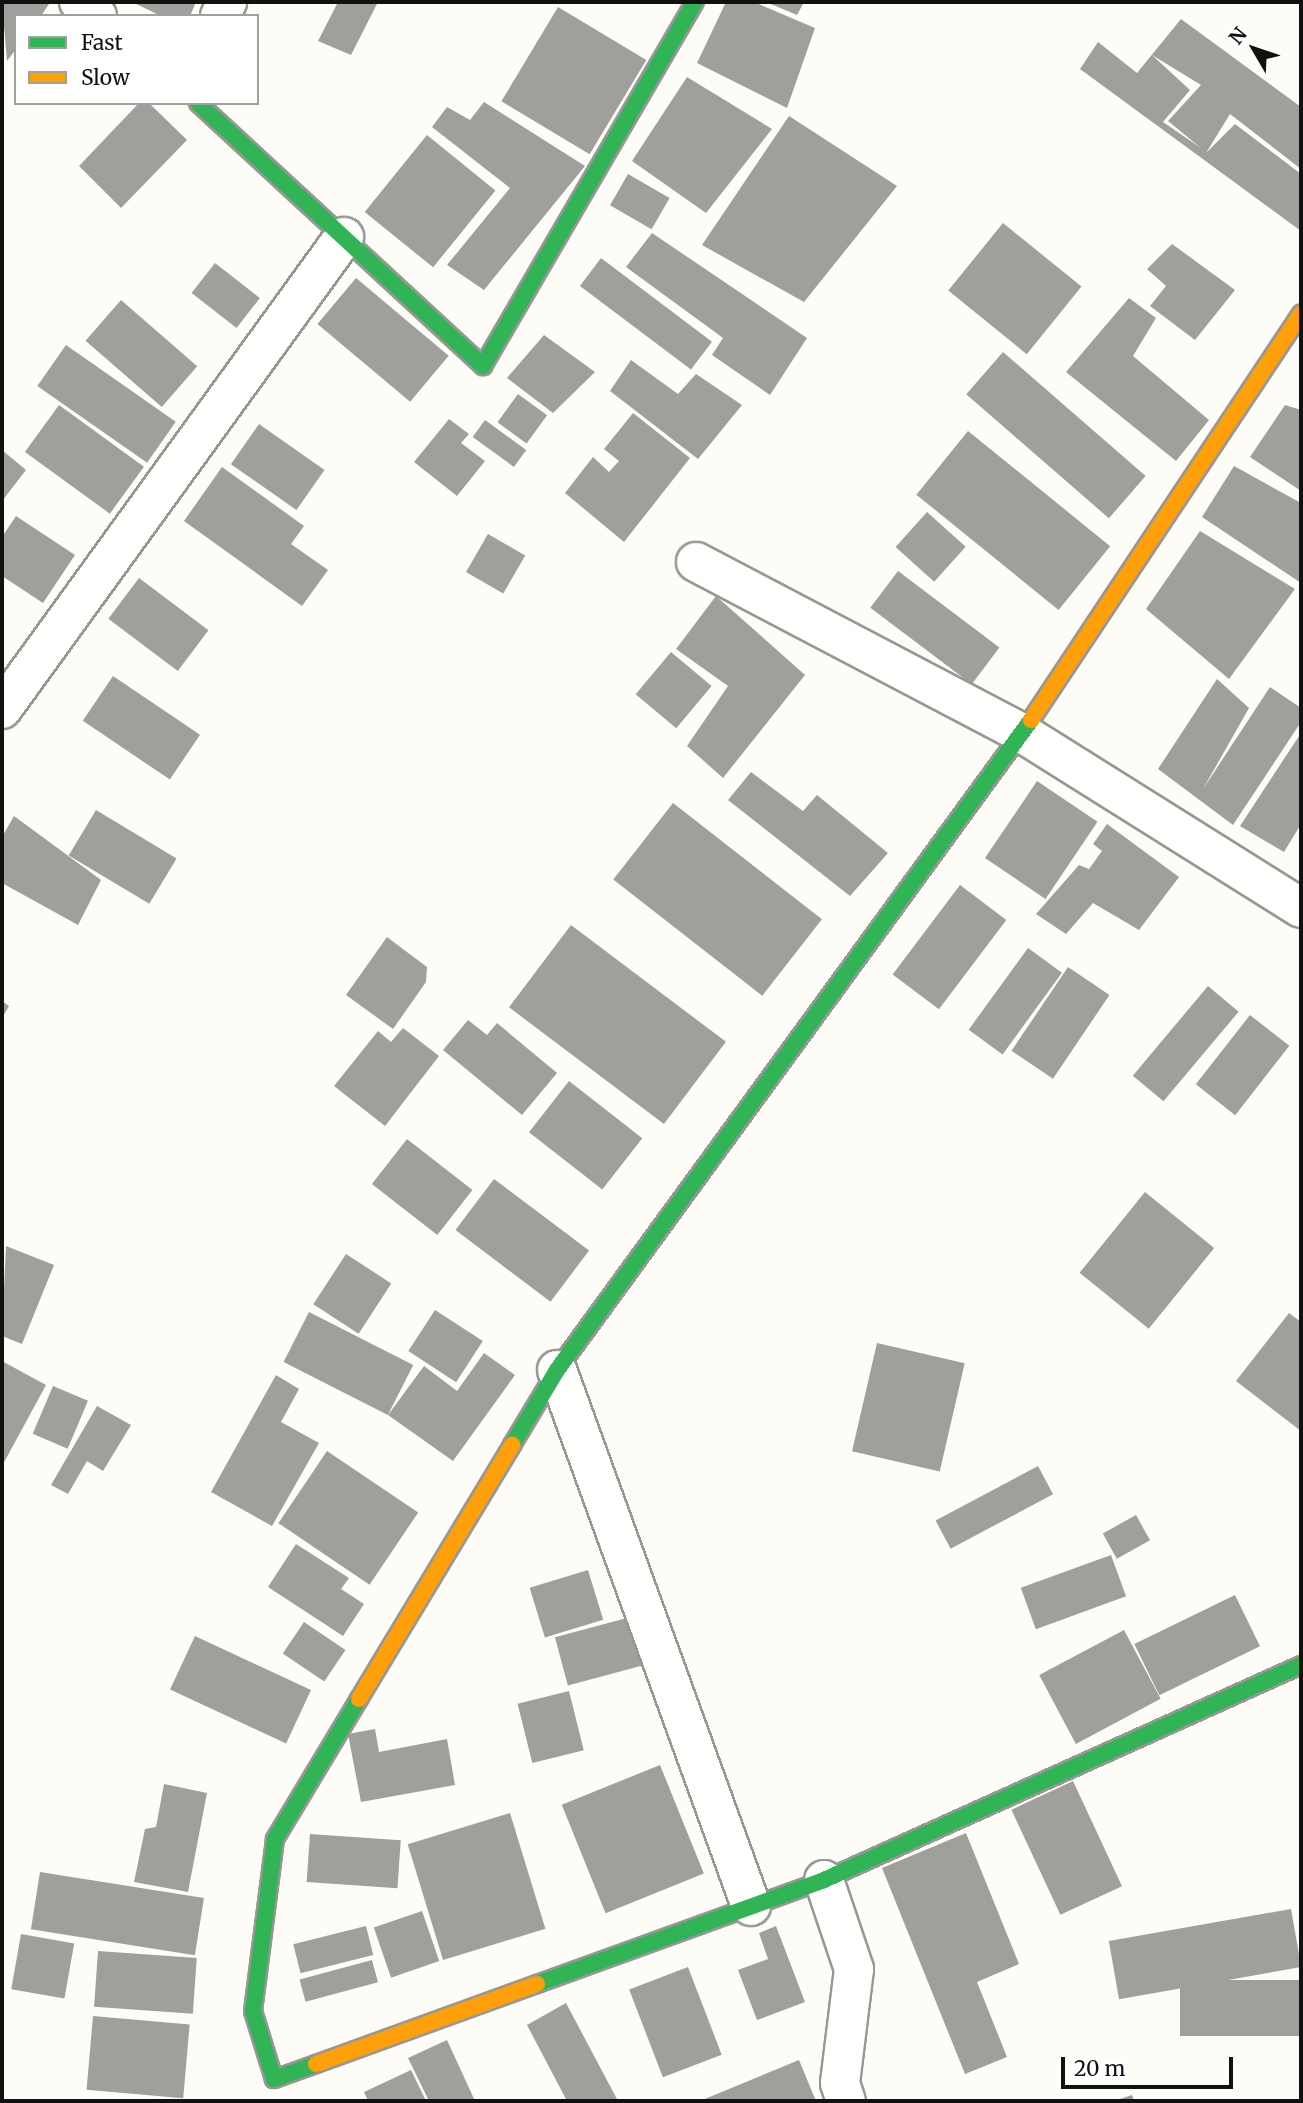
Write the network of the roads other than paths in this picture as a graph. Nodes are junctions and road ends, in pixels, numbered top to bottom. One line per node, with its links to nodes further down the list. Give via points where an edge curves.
1 (79, 2): 3 (street)
2 (695, 2): 5 (street, via 483,366)
3 (94, 14)
4 (200, 105): 5 (street)
5 (344, 237): 8 (street)
6 (1301, 313): 9 (street)
7 (696, 562): 9 (street)
8 (2, 709)
9 (1022, 733): 10 (street); 11 (street)
10 (1301, 908)
11 (557, 1370): 14 (street); 14 (street, via 275,1839 253,2011 274,2078)
12 (1301, 1665): 13 (street)
13 (824, 1880): 14 (street); 15 (street, via 854,1969 840,2083)
14 (751, 1906)
15 (846, 2101)

